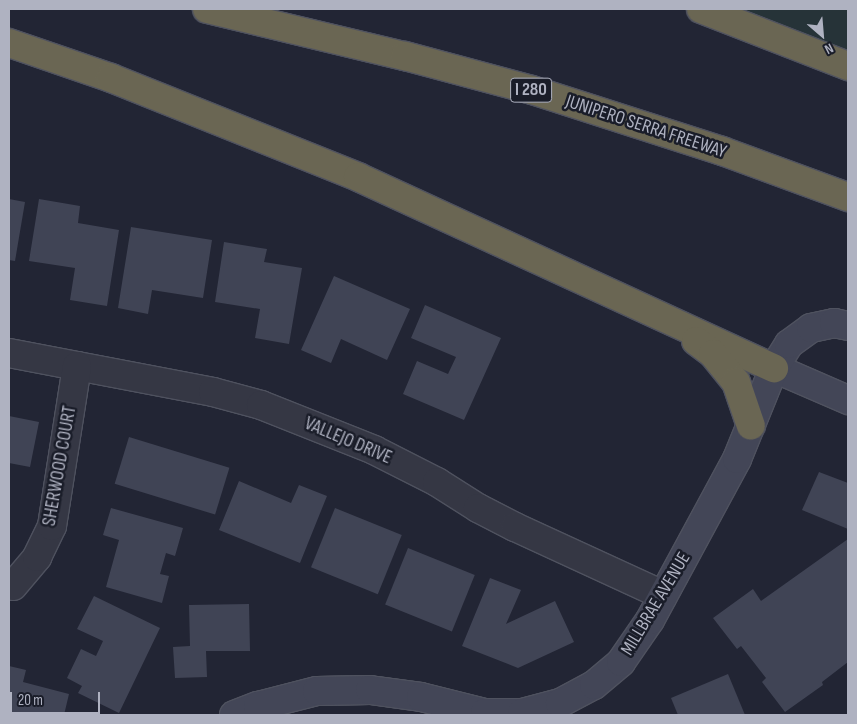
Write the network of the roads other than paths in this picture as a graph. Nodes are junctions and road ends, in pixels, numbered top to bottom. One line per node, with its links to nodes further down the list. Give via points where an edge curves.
1 (207, 9): 5 (highway, JUNIPERO SERRA FREEWAY / I 280, via 532,90 704,145)
2 (701, 9): 4 (highway)
3 (9, 43): 6 (highway, via 111,78 358,177)
4 (848, 66)
5 (848, 197)
6 (663, 316): 10 (highway); 12 (highway, via 713,354 736,382)
7 (848, 326): 10 (street, MILLBRAE AVENUE, via 834,323 811,328 789,344)
8 (9, 353): 9 (street, VALLEJO DRIVE)
9 (77, 366): 13 (street, SHERWOOD COURT, via 52,526 37,557); 14 (street, VALLEJO DRIVE, via 213,392 261,405 319,427 414,470 515,527)
10 (774, 368): 11 (street); 12 (street, MILLBRAE AVENUE)
11 (848, 400)
12 (751, 426): 14 (street, MILLBRAE AVENUE, via 737,459)
13 (13, 586)
14 (663, 595): 15 (street, MILLBRAE AVENUE, via 621,662 594,685 551,706 522,714 485,713 421,697 378,691 317,691)
15 (234, 715)

